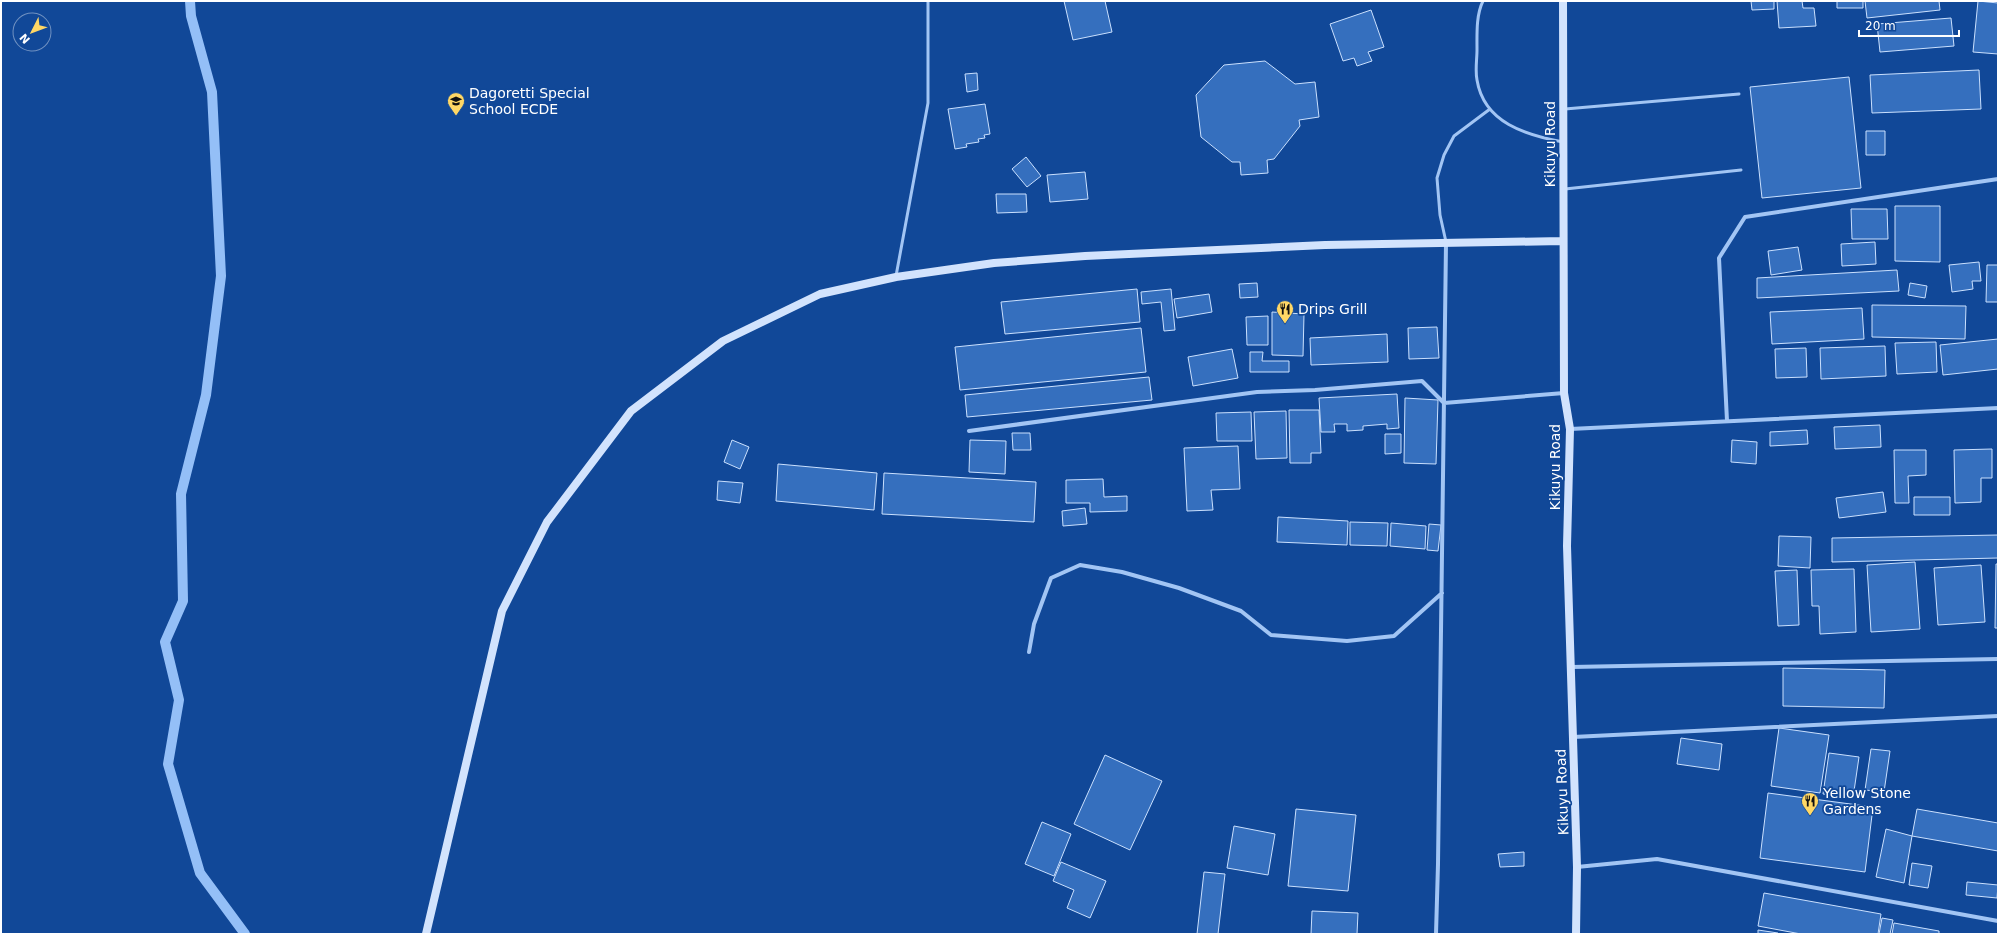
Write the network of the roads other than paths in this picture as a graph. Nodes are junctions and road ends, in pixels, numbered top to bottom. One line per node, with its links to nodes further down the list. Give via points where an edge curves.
1 (928, 1): 13 (lane, via 928,103)
2 (1483, 1): 5 (lane, via 1478,19 1477,80 1486,105)
3 (1563, 1): 6 (main road, Kikuyu Road)
4 (1739, 94): 6 (lane)
5 (1490, 109): 7 (lane, via 1506,124 1532,136); 12 (lane, via 1454,136 1444,155 1437,178 1440,215)
6 (1563, 109): 7 (main road, Kikuyu Road)
7 (1563, 142): 10 (main road, Kikuyu Road)
8 (1741, 170): 10 (lane)
9 (1998, 179): 17 (street, via 1745,217 1719,258)
10 (1563, 189): 11 (main road, Kikuyu Road)
11 (1563, 241): 12 (main road); 14 (main road, Kikuyu Road)
12 (1446, 242): 13 (main road, via 1085,256 994,263); 15 (street)
13 (896, 278): 28 (main road, via 820,294 723,341 631,411 547,522 502,611)
14 (1564, 393): 15 (street); 18 (main road, Kikuyu Road)
15 (1444, 403): 19 (street, via 1422,381 1257,392); 20 (street)
16 (1998, 408): 17 (street)
17 (1727, 421): 18 (street)
18 (1570, 429): 23 (main road, Kikuyu Road, via 1567,546)
19 (969, 431)
20 (1442, 593): 21 (street, via 1394,636 1347,641 1271,635 1241,611 1179,588 1122,572 1080,565 1051,578 1034,624); 29 (street)
21 (1029, 652)
22 (1998, 659): 23 (street)
23 (1571, 667): 25 (main road, Kikuyu Road)
24 (1998, 716): 25 (street)
25 (1573, 737): 26 (main road, Kikuyu Road)
26 (1577, 867): 27 (street, via 1657,859); 30 (main road, Kikuyu Road)
27 (1998, 921)
28 (426, 934)
29 (1436, 934)
30 (1576, 934)

